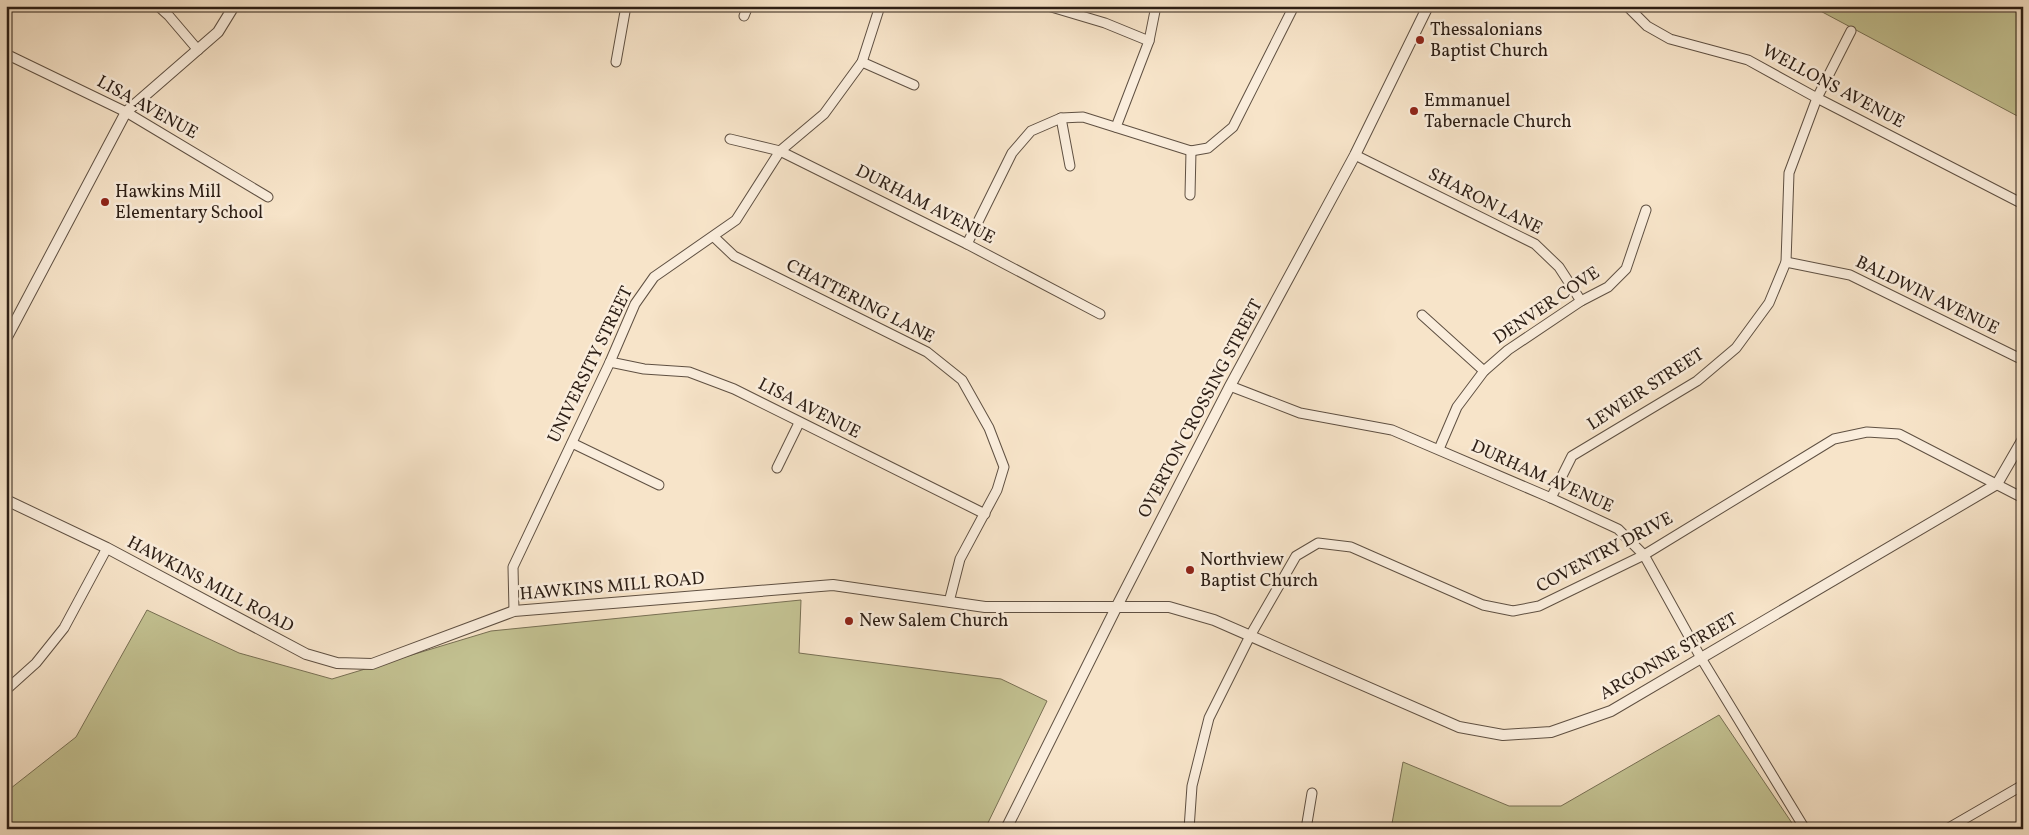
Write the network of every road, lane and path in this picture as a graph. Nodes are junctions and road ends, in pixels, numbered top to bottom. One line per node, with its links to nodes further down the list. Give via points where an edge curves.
1 (158, 6): 14 (street)
2 (234, 6): 14 (street, via 218,32)
3 (626, 6): 16 (street)
4 (748, 6): 11 (street)
5 (880, 6): 17 (street, UNIVERSITY STREET)
6 (1048, 6): 13 (street, via 1105,23)
7 (1156, 6): 13 (street)
8 (1294, 6): 25 (street, via 1233,127 1208,148)
9 (1428, 6): 26 (street, OVERTON CROSSING STREET)
10 (1627, 6): 19 (street, WELLONS AVENUE, via 1647,26 1670,39 1748,60)
11 (744, 16)
12 (1851, 30): 19 (street, LEWEIR STREET)
13 (1149, 41): 22 (street)
14 (198, 50): 20 (street)
15 (6, 54): 20 (street, LISA AVENUE)
16 (616, 62)
17 (862, 62): 18 (street); 24 (street, UNIVERSITY STREET, via 824,114)
18 (914, 85)
19 (1817, 98): 30 (street, WELLONS AVENUE); 34 (street, LEWEIR STREET, via 1789,173)
20 (126, 112): 29 (street, LISA AVENUE); 38 (street)
21 (1061, 118): 22 (street, via 1083,117); 27 (street); 33 (street, via 1031,131 1012,153)
22 (1116, 127): 25 (street)
23 (730, 139): 24 (street, DURHAM AVENUE)
24 (780, 151): 32 (street, UNIVERSITY STREET, via 736,220); 33 (street, DURHAM AVENUE)
25 (1191, 151): 28 (street)
26 (1355, 155): 35 (street, SHARON LANE, via 1535,244 1558,267); 42 (street, OVERTON CROSSING STREET)
27 (1070, 166)
28 (1190, 195)
29 (268, 197)
30 (2023, 204)
31 (1646, 210): 35 (street, DENVER COVE, via 1626,270 1608,287)
32 (714, 237): 40 (street, UNIVERSITY STREET, via 654,277 635,304); 53 (street, CHATTERING LANE, via 734,256 927,352 962,380 989,428 1004,467)
33 (968, 244): 36 (street, DURHAM AVENUE)
34 (1786, 262): 39 (street, BALDWIN AVENUE, via 1850,275); 50 (street, LEWEIR STREET, via 1769,303 1736,348 1697,381 1572,456)
35 (1581, 301): 41 (street, DENVER COVE, via 1508,350)
36 (1100, 314)
37 (1422, 315): 41 (street)
38 (6, 339)
39 (2023, 360)
40 (610, 362): 43 (street, LISA AVENUE, via 644,369 689,372 734,389); 45 (street, UNIVERSITY STREET)
41 (1484, 371): 46 (street, DENVER COVE, via 1457,407)
42 (1230, 386): 46 (street, DURHAM AVENUE, via 1300,413 1392,430); 57 (street, OVERTON CROSSING STREET)
43 (799, 423): 47 (street); 53 (street, LISA AVENUE)
44 (2023, 439): 48 (street, ARGONNE STREET)
45 (572, 443): 49 (street); 58 (street, UNIVERSITY STREET, via 513,567)
46 (1439, 449): 50 (street, DURHAM AVENUE)
47 (778, 468)
48 (1997, 484): 51 (street, COVENTRY DRIVE); 55 (street, COVENTRY DRIVE, via 1899,434 1866,432 1834,439); 60 (street, ARGONNE STREET)
49 (659, 485)
50 (1551, 498): 55 (street, DURHAM AVENUE, via 1618,529)
51 (2023, 498)
52 (6, 500): 54 (street, HAWKINS MILL ROAD)
53 (985, 514): 56 (street, CHATTERING LANE, via 960,559)
54 (107, 548): 58 (street, HAWKINS MILL ROAD, via 306,654 337,663 372,664); 61 (street, via 64,628 36,663)
55 (1644, 555): 59 (street, COVENTRY DRIVE, via 1539,606 1513,611 1482,605 1351,546 1318,543 1296,556); 60 (street, DURHAM AVENUE)
56 (949, 602): 57 (street, HAWKINS MILL ROAD, via 985,607); 58 (street, HAWKINS MILL ROAD, via 833,585)
57 (1116, 608): 59 (street, ARGONNE STREET, via 1169,607 1214,620); 64 (street, OVERTON CROSSING STREET)
58 (514, 611)
59 (1250, 636): 60 (street, ARGONNE STREET, via 1459,727 1503,735 1551,732 1611,711); 65 (street, COVENTRY DRIVE, via 1209,718 1192,786)
60 (1701, 658): 67 (street, DURHAM AVENUE)
61 (6, 690)
62 (2023, 785): 68 (street)
63 (1312, 792): 66 (street)
64 (1008, 828)
65 (1189, 829)
66 (1306, 829)
67 (1805, 829)
68 (1947, 829)

